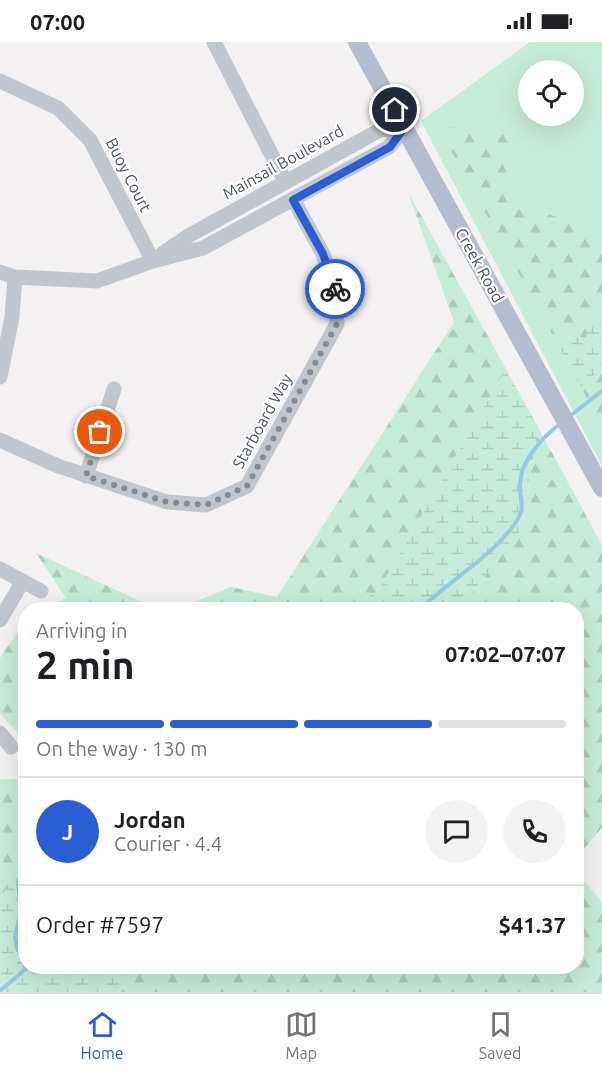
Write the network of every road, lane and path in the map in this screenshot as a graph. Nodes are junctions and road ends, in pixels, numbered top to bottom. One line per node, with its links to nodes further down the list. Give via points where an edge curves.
1 (214, 42): 5 (street)
2 (357, 42): 4 (main road, Creek Road)
3 (1, 82): 7 (street, Buoy Court, via 58,108 90,140)
4 (405, 127): 5 (street, Mainsail Boulevard, via 380,130); 6 (street, Mainsail Boulevard, via 390,147); 14 (main road, Creek Road)
5 (285, 181): 7 (street, Mainsail Boulevard, via 190,235)
6 (293, 200): 7 (street, Mainsail Boulevard, via 203,248); 13 (street, Starboard Way, via 323,254 336,292 337,324 247,486 206,505 167,502)
7 (153, 261): 9 (street, Mainsail Boulevard, via 97,281)
8 (0, 272): 9 (street, Mainsail Boulevard)
9 (15, 277): 10 (street)
10 (0, 377)
11 (114, 389): 13 (street)
12 (0, 440): 13 (street, Starboard Way)
13 (86, 476)
14 (602, 488)
15 (0, 569): 16 (street)
16 (23, 581): 17 (street); 18 (street)
17 (41, 591)
18 (0, 620)
19 (0, 733): 20 (street)
20 (11, 747)

